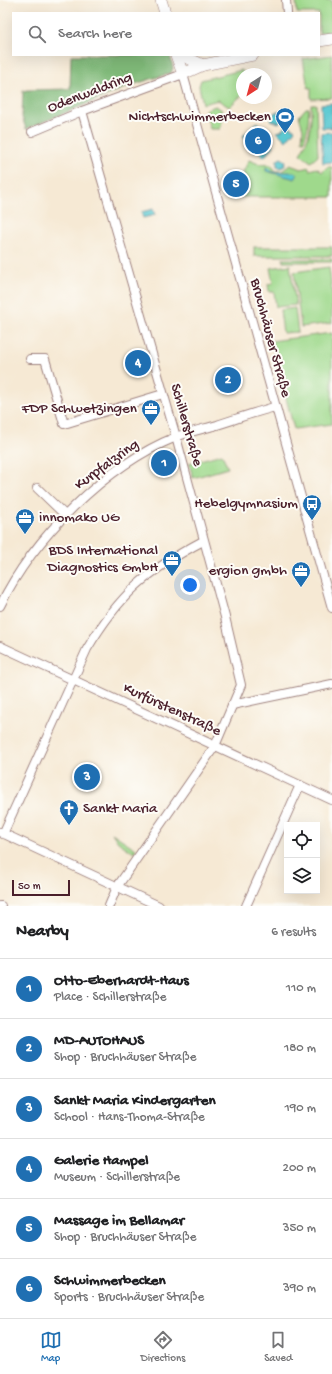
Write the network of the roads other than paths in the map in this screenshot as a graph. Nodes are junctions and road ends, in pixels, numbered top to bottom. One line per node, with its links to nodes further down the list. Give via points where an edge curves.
1 (161, 0): 3 (main road)
2 (286, 0): 4 (street)
3 (165, 12)
4 (287, 12)
5 (332, 39): 6 (main road)
6 (320, 41)
7 (332, 46): 8 (main road)
8 (320, 47)
9 (176, 56): 13 (main road)
10 (183, 56): 12 (main road)
11 (248, 56): 12 (main road, Odenwaldring)
12 (203, 65): 13 (main road, Odenwaldring)
13 (183, 74): 14 (street, Odenwaldring); 18 (street, Bruchhäuser Straße)
14 (82, 111): 15 (street, Odenwaldring); 17 (street, Schillerstraße)
15 (32, 132)
16 (30, 359): 17 (street, via 45,359 64,424)
17 (163, 394): 19 (street, Schillerstraße)
18 (275, 407): 19 (street, Kurpfalzring); 24 (street, Bruchhäuser Straße)
19 (176, 437): 21 (street, Kurpfalzring, via 128,463 98,485); 22 (street, Schillerstraße)
20 (37, 488): 21 (street)
21 (65, 515): 23 (street, Kurpfalzring, via 42,541)
22 (203, 541): 26 (street, via 172,557 137,584 115,607 87,650); 28 (street, Schillerstraße, via 241,685)
23 (0, 606)
24 (332, 608)
25 (0, 646): 26 (street, Kurfürstenstraße)
26 (73, 680): 29 (street, Kurfürstenstraße); 32 (street)
27 (332, 684): 28 (street)
28 (232, 705): 29 (street, Schillerstraße)
29 (215, 746): 30 (street, Kurfürstenstraße); 33 (street, Schillerstraße)
30 (300, 785): 31 (street, Kurfürstenstraße); 36 (street)
31 (332, 800)
32 (1, 833): 33 (street)
33 (117, 887): 34 (street, Schillerstraße); 35 (street)
34 (109, 906)
35 (159, 906)
36 (246, 906)

